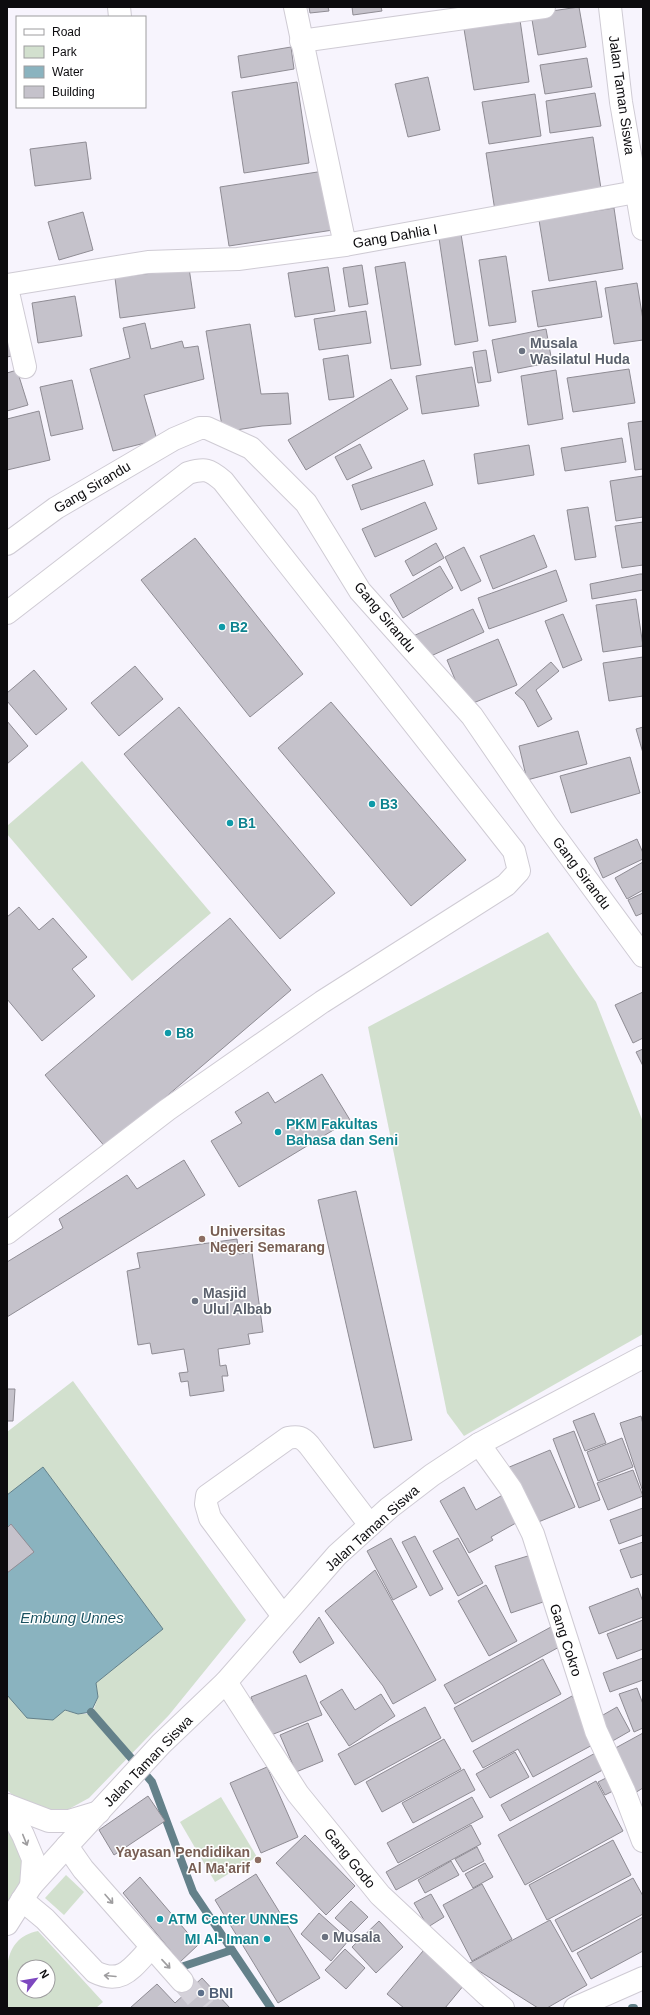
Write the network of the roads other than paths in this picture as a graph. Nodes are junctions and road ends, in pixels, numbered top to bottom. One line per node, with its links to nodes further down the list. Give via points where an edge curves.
1 (295, 7): 4 (street, Gang Dahlia I)
2 (544, 7): 4 (street)
3 (610, 7): 5 (street, Jalan Taman Siswa, via 621,102)
4 (301, 41): 7 (street, Gang Dahlia I)
5 (636, 192): 6 (street, Jalan Taman Siswa); 7 (street, Gang Dahlia I)
6 (643, 230)
7 (345, 245): 8 (street, via 238,259 148,262)
8 (7, 285)
9 (7, 288): 10 (street)
10 (25, 367)
11 (7, 544): 13 (street, Gang Sirandu, via 56,508 174,439 200,428 207,428 251,448 306,502 362,594 472,716 546,824)
12 (7, 613): 14 (street, via 188,474 201,469 213,472 223,481 514,851 519,871 506,885 322,1002 167,1110)
13 (643, 956)
14 (7, 1233)
15 (643, 1357): 16 (street, Jalan Taman Siswa)
16 (479, 1444): 17 (street, Jalan Taman Siswa, via 432,1475); 22 (street, Gang Cokro, via 511,1490 533,1534 596,1731)
17 (370, 1525): 18 (street, Jalan Taman Siswa, via 337,1555); 18 (street, via 309,1445 298,1436 288,1438 207,1496 206,1504 210,1518)
18 (283, 1616): 19 (street, Jalan Taman Siswa)
19 (226, 1682): 21 (street, Jalan Taman Siswa, via 161,1744); 31 (street, Gang Godo, via 298,1794 380,1895)
20 (7, 1805): 23 (street, Jalan Taman Siswa); 26 (street, Jalan Taman Siswa, one-way to 26, via 33,1859)
21 (100, 1812): 23 (street, Jalan Taman Siswa, via 69,1821); 25 (street, Jalan Taman Siswa)
22 (638, 1812): 24 (street, Gang Cokro)
23 (49, 1821): 25 (street)
24 (643, 1842)
25 (67, 1846): 26 (street, Jalan Taman Siswa); 28 (street, one-way to 28)
26 (27, 1893): 27 (street, Jalan Taman Siswa); 28 (street, one-way to 26, via 125,1975 105,1977 95,1972 45,1919)
27 (7, 1924)
28 (151, 1948): 30 (street, one-way to 30)
29 (643, 1978): 32 (street)
30 (182, 1981)
31 (503, 2008)
32 (575, 2008)

